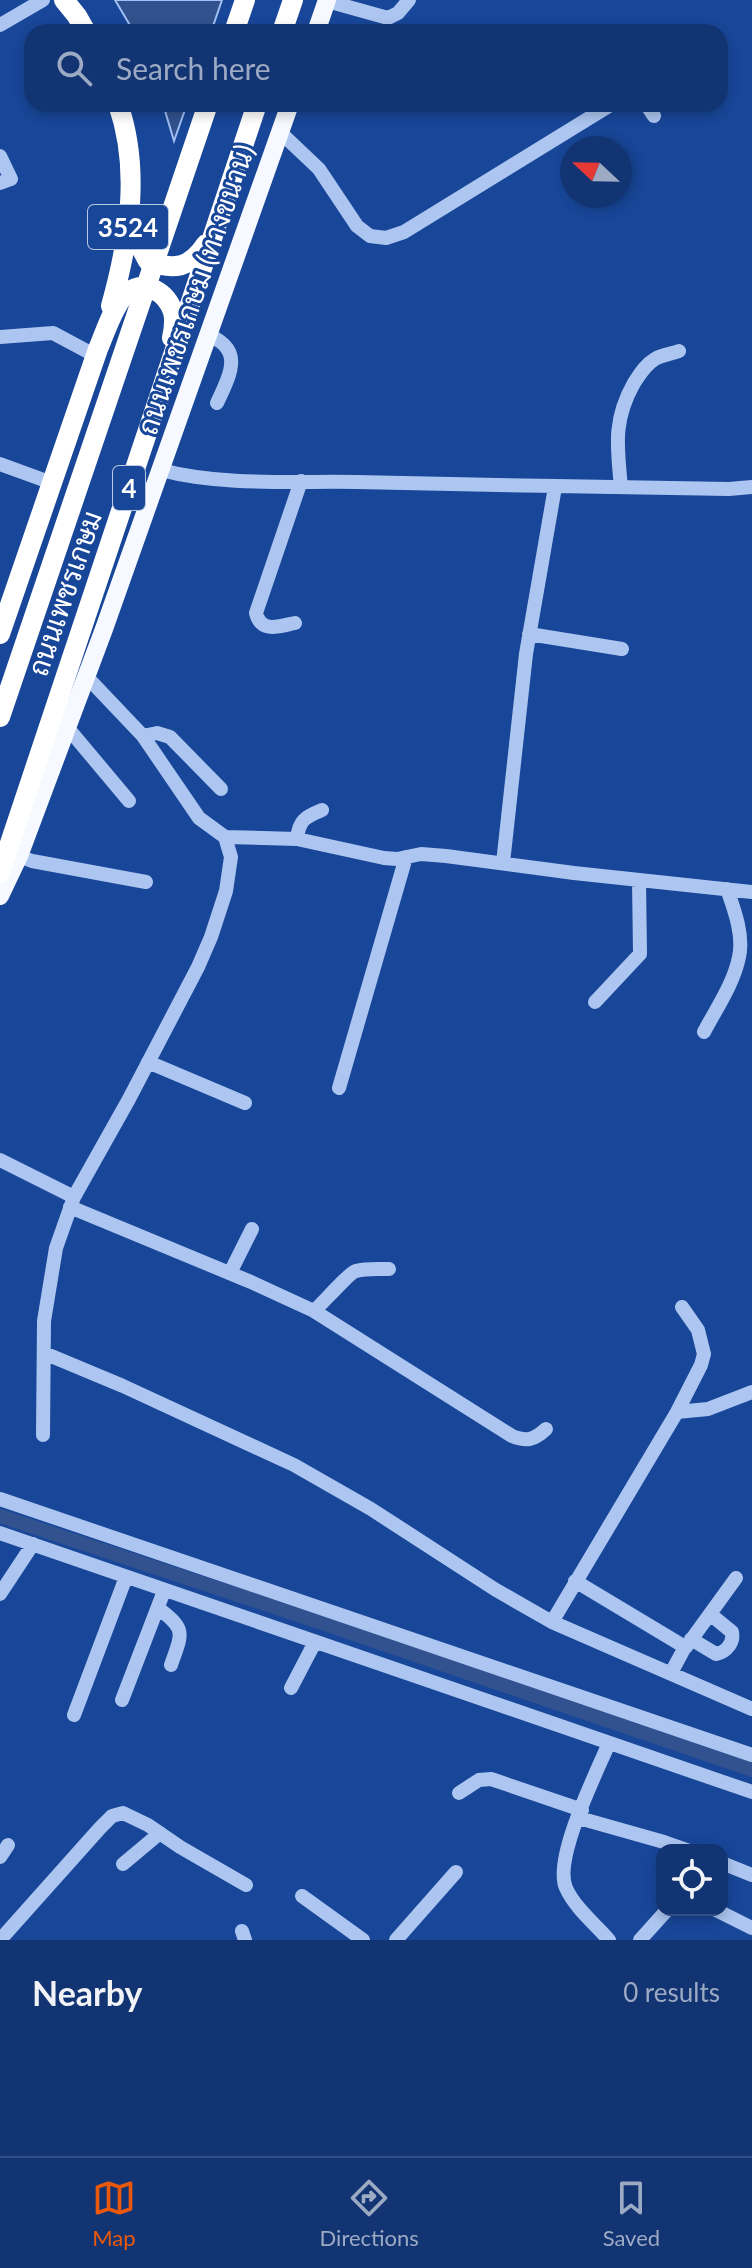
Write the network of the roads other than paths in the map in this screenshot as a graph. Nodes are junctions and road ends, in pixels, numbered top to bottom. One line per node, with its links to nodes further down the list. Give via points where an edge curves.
1 (43, 0): 11 (street)
2 (64, 0): 7 (highway)
3 (245, 0): 8 (highway)
4 (293, 0): 9 (highway)
5 (409, 0): 6 (street, via 388,18)
6 (327, 1): 10 (main road)
7 (82, 24)
8 (237, 24)
9 (285, 24)
10 (319, 24)
11 (0, 25)
12 (120, 112): 19 (highway, 3524)
13 (205, 112): 41 (highway, ถนนเพชรเกษม / 4, bridge)
14 (254, 112): 21 (highway, ถนนเพชรเกษม / 4)
15 (287, 112): 17 (main road, ถนนเพชรเกษม (ทางขนาน) / 4)
16 (599, 112): 17 (street, via 404,232 386,238 370,236 357,226 319,169)
17 (280, 132): 22 (main road, ถนนเพชรเกษม (ทางขนาน) / 4)
18 (0, 156): 20 (street, via 11,179)
19 (131, 179): 21 (highway, via 141,248 148,261 171,267 193,260); 25 (highway, 3524, via 120,274)
20 (0, 183)
21 (217, 219): 26 (highway, ถนนเพชรเกษม / 4)
22 (209, 334): 27 (street, via 226,346 232,360); 29 (main road, ถนนเพชรเกษม (ทางขนาน) / 4)
23 (0, 337): 25 (street, via 53,333)
24 (679, 351): 33 (street, via 656,358 627,395 616,435)
25 (97, 352): 26 (highway, via 126,293 152,288 174,314); 31 (highway)
26 (164, 385): 52 (highway, ถนนเพชรเกษม / 4)
27 (217, 403)
28 (0, 464): 31 (street)
29 (161, 470): 30 (street, via 183,476); 40 (main road, ถนนเพชรเกษม (ทางขนาน) / 4)
30 (301, 481): 32 (street); 36 (street, via 256,613 268,627)
31 (52, 483): 35 (highway)
32 (555, 487): 33 (street); 38 (street)
33 (621, 487): 34 (street)
34 (752, 487)
35 (8, 583): 37 (highway)
36 (295, 623)
37 (0, 634)
38 (529, 634): 39 (street); 51 (street)
39 (622, 649)
40 (86, 676): 42 (main road, ถนนเพชรเกษม (ทางขนาน) / 4); 43 (street)
41 (0, 717)
42 (67, 727): 45 (street); 49 (main road, ถนนเพชรเกษม (ทางขนาน) / 4)
43 (143, 736): 44 (street, via 170,737); 47 (street, via 199,818)
44 (221, 789)
45 (129, 801)
46 (322, 810): 48 (street, via 303,820)
47 (225, 837): 48 (street); 60 (street, via 231,857 220,913)
48 (297, 839): 50 (street, via 384,858)
49 (19, 856): 54 (street); 57 (main road, ถนนเพชรเกษม (ทางขนาน) / 4)
50 (406, 857): 51 (street); 61 (street)
51 (503, 863): 53 (street)
52 (0, 873)
53 (639, 880): 55 (street); 58 (street, via 640,954)
54 (146, 882)
55 (727, 889): 56 (street); 59 (street, via 740,956)
56 (752, 892)
57 (0, 896)
58 (595, 1002)
59 (704, 1032)
60 (148, 1062): 62 (street); 64 (street)
61 (339, 1088)
62 (245, 1103)
63 (0, 1160): 64 (street)
64 (72, 1202): 67 (street); 70 (street, via 56,1248)
65 (252, 1229): 67 (street)
66 (389, 1269): 69 (street, via 351,1273)
67 (230, 1273): 69 (street)
68 (682, 1307): 72 (street, via 698,1330 704,1354)
69 (314, 1311): 73 (street, via 512,1436 529,1441)
70 (44, 1353): 74 (street); 85 (street, via 294,1465)
71 (752, 1392): 72 (street, via 708,1409)
72 (677, 1412): 80 (street)
73 (546, 1429)
74 (43, 1435)
75 (0, 1499): 95 (street)
76 (0, 1533): 77 (street)
77 (33, 1544): 78 (street); 82 (street)
78 (126, 1577): 81 (street); 93 (street)
79 (736, 1578): 84 (street)
80 (575, 1581): 85 (street); 87 (street)
81 (164, 1591): 83 (street); 86 (street)
82 (0, 1594)
83 (158, 1608): 88 (street, via 176,1621 180,1631); 91 (street)
84 (710, 1614): 87 (street); 87 (street, via 732,1632 727,1648 716,1654)
85 (552, 1622): 89 (street)
86 (315, 1642): 90 (street); 94 (street)
87 (688, 1643): 89 (street)
88 (171, 1665)
89 (671, 1673): 92 (street)
90 (291, 1688)
91 (122, 1700)
92 (752, 1709)
93 (74, 1715)
94 (609, 1743): 96 (street); 98 (street)
95 (752, 1755)
96 (752, 1792)
97 (459, 1793): 98 (street, via 491,1779)
98 (580, 1814): 100 (street); 113 (street, via 566,1847 565,1886)
99 (160, 1833): 101 (street); 105 (street); 110 (street, via 123,1813 112,1816)
100 (659, 1844)
101 (123, 1864)
102 (728, 1865): 104 (street)
103 (456, 1872): 112 (street)
104 (752, 1875)
105 (246, 1885)
106 (302, 1896): 111 (street)
107 (662, 1916): 114 (street)
108 (728, 1916): 109 (street)
109 (752, 1928)
110 (0, 1940)
111 (363, 1940)
112 (396, 1940)
113 (609, 1940)
114 (640, 1940)

